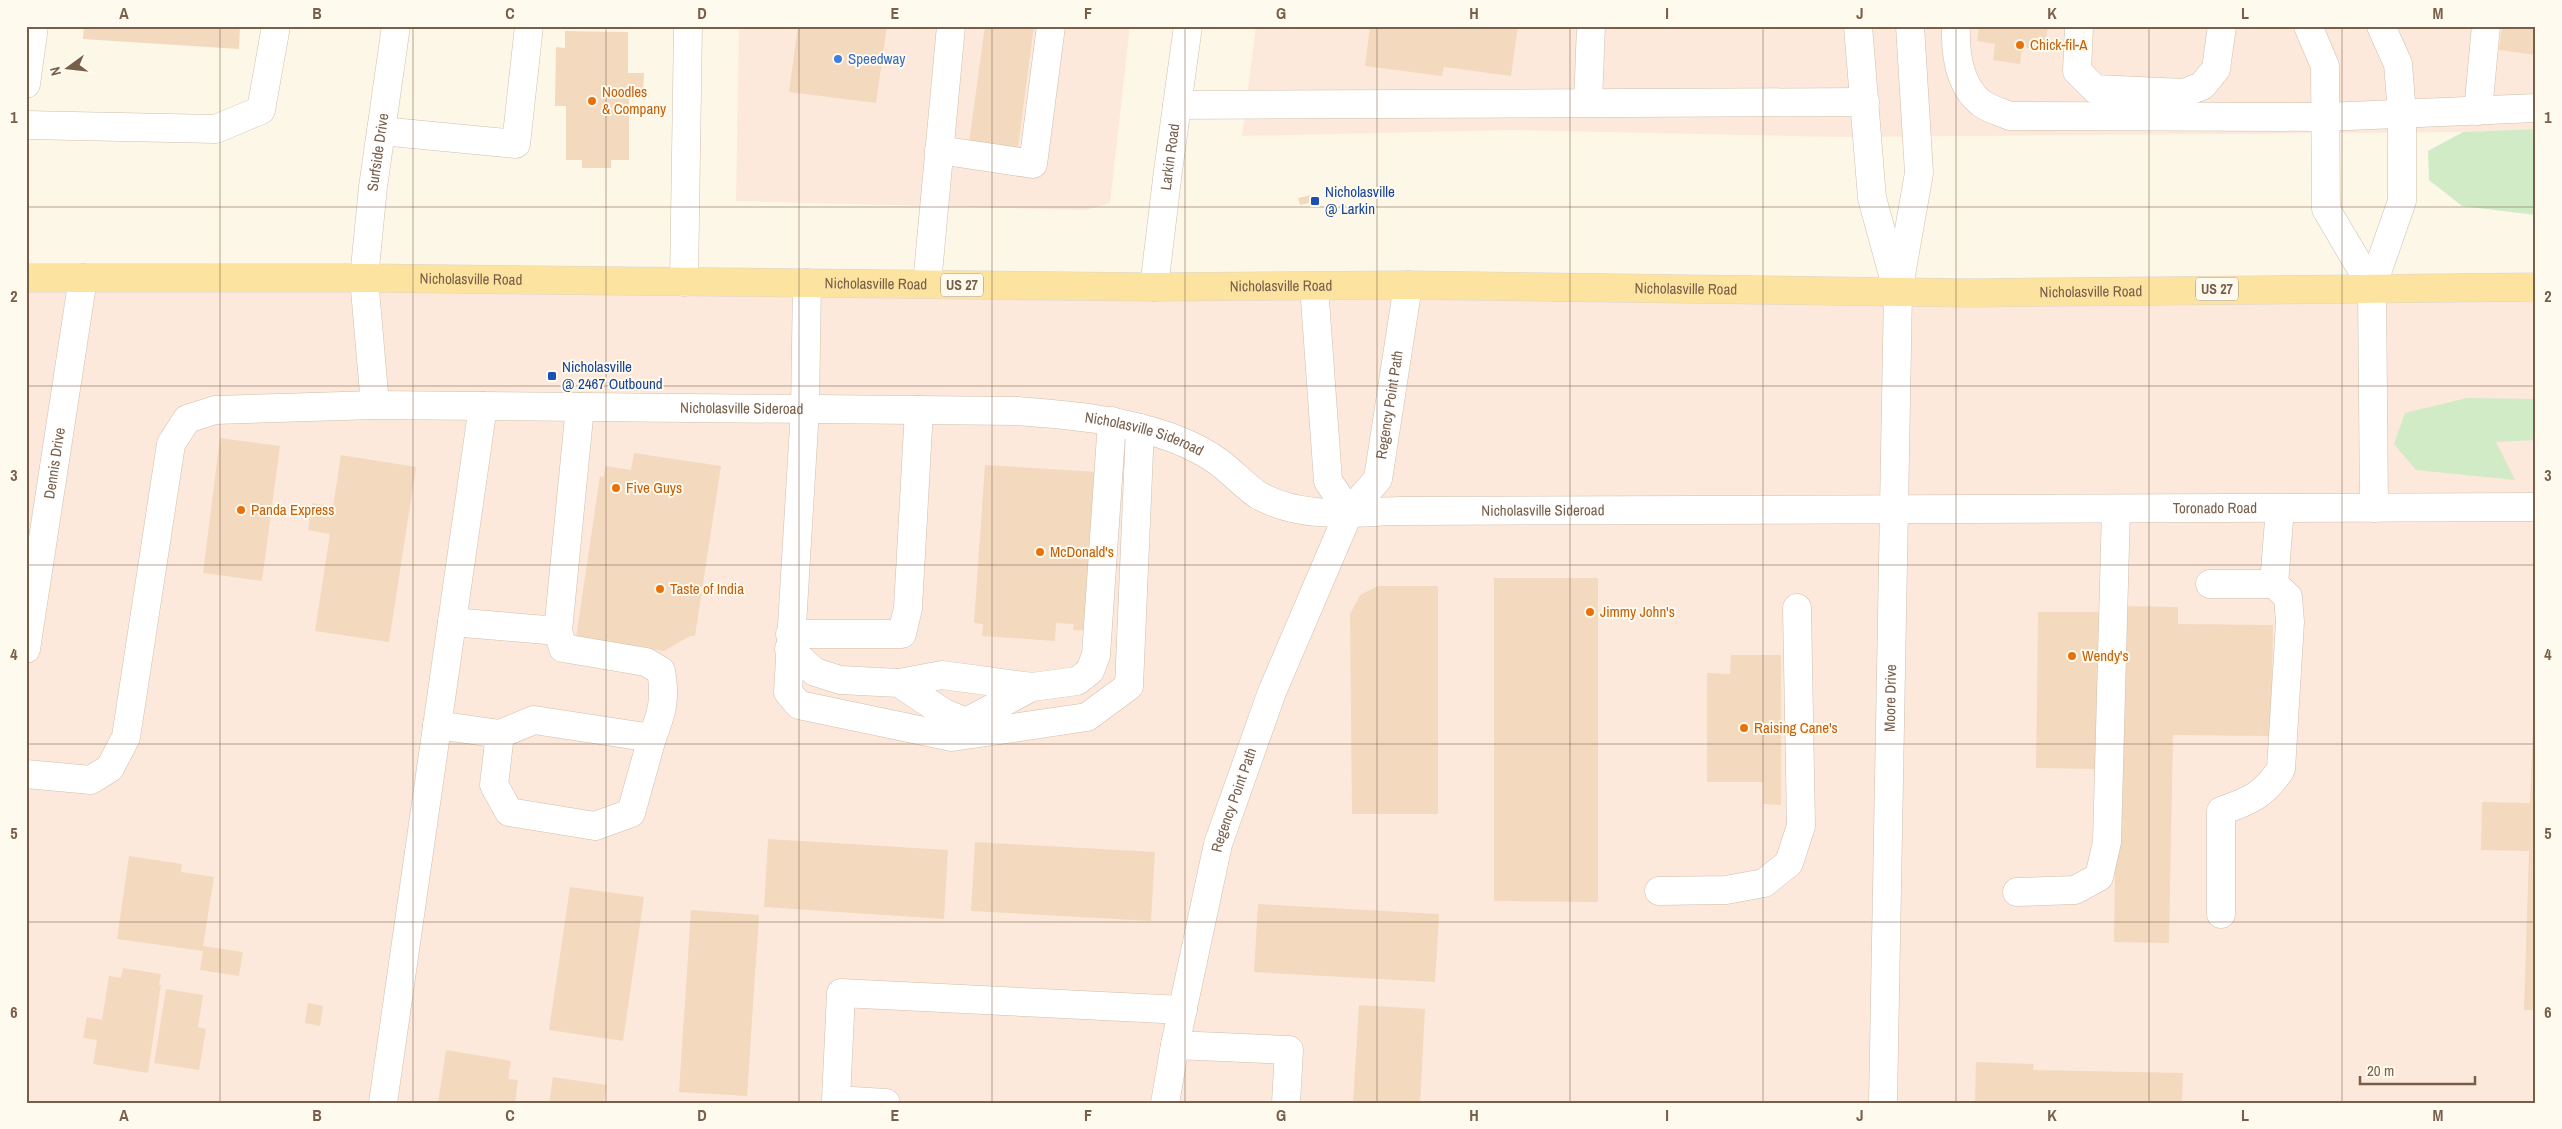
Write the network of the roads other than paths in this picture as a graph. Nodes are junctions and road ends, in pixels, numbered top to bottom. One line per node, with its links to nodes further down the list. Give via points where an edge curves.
1 (34, 26): 18 (street)
2 (276, 26): 26 (street, via 261,110 216,129)
3 (396, 26): 27 (street, Surfside Drive)
4 (529, 26): 27 (street, via 516,144)
5 (688, 26): 32 (street)
6 (951, 26): 28 (street)
7 (1051, 26): 28 (street, via 1033,164)
8 (1188, 26): 21 (street, Larkin Road)
9 (1591, 26): 20 (street)
10 (1858, 26): 19 (street)
11 (1910, 26): 40 (street, via 1919,173)
12 (1956, 26): 25 (street, via 1958,59 1968,88 1982,104 2010,116)
13 (2079, 26): 14 (street, via 2077,71 2095,89 2184,93 2202,86 2216,69)
14 (2222, 26)
15 (2308, 26): 25 (street, via 2325,66)
16 (2381, 26): 24 (street, via 2398,64)
17 (2486, 26): 23 (street)
18 (26, 84)
19 (1864, 102): 20 (street); 40 (street, via 1872,198)
20 (1588, 103): 21 (street)
21 (1177, 105): 37 (street, Larkin Road)
22 (2536, 108): 23 (street)
23 (2478, 111): 24 (street)
24 (2402, 114): 25 (street); 38 (street, via 2402,201)
25 (2326, 117): 38 (street, via 2326,209)
26 (26, 125)
27 (381, 131): 31 (street, Surfside Drive)
28 (939, 150): 34 (street)
29 (26, 278): 30 (main road, Nicholasville Road / US 27)
30 (83, 278): 31 (main road, Nicholasville Road / US 27); 54 (street, Dennis Drive)
31 (364, 278): 32 (main road, Nicholasville Road / US 27); 41 (street, Surfside Drive)
32 (684, 282): 33 (main road, Nicholasville Road / US 27)
33 (807, 283): 34 (main road, Nicholasville Road / US 27); 44 (street)
34 (927, 284): 37 (main road, Nicholasville Road / US 27)
35 (1408, 285): 36 (main road, Nicholasville Road / US 27); 40 (main road, Nicholasville Road / US 27); 53 (street, Regency Point Path, via 1378,479)
36 (1314, 286): 37 (main road, Nicholasville Road / US 27); 53 (street, via 1328,481)
37 (1154, 287)
38 (2372, 287): 39 (main road, Nicholasville Road / US 27); 40 (main road, Nicholasville Road / US 27); 50 (street)
39 (2536, 287)
40 (1898, 292): 52 (street, Moore Drive)
41 (375, 405): 42 (street, Nicholasville Sideroad); 67 (street, Nicholasville Sideroad, via 215,410 187,418 171,444 126,736 110,768 91,780)
42 (483, 406): 43 (street, Nicholasville Sideroad); 58 (street)
43 (580, 407): 44 (street, Nicholasville Sideroad); 59 (street)
44 (804, 409): 45 (street, Nicholasville Sideroad); 60 (street)
45 (919, 410): 46 (street, Nicholasville Sideroad, via 1017,411); 60 (street, via 908,608 902,634)
46 (1112, 421): 47 (street, Nicholasville Sideroad); 63 (street, via 1096,655 1090,672 1077,681)
47 (1140, 428): 53 (street, Nicholasville Sideroad, via 1172,438 1218,461 1258,494 1285,506 1311,513); 60 (street, via 1129,686 1087,717 952,737 799,705 788,692)
48 (2536, 507): 50 (street, Toronado Road)
49 (2280, 508): 50 (street, Toronado Road); 51 (street, Toronado Road); 56 (street)
50 (2374, 508)
51 (2116, 509): 52 (street, Toronado Road); 69 (street, via 2106,842 2099,877 2075,890)
52 (1894, 510): 53 (street, Nicholasville Sideroad); 77 (street, Moore Drive)
53 (1349, 512): 71 (street, Regency Point Path, via 1272,692 1218,844)
54 (32, 579): 61 (street, Dennis Drive)
55 (2210, 584): 56 (street)
56 (2274, 584): 70 (street, via 2288,596 2290,622 2281,769 2270,786 2250,801 2221,811)
57 (1797, 608): 68 (street, via 1801,826 1789,863 1764,883 1726,890)
58 (452, 622): 59 (street); 64 (street)
59 (558, 631): 66 (street, via 564,648 646,662 661,671 665,692 661,717)
60 (790, 641): 62 (street, via 815,672 840,680)
61 (26, 649)
62 (899, 684): 63 (street, via 942,675); 63 (street, via 944,713 966,722)
63 (1032, 686)
64 (437, 725): 65 (street); 73 (street)
65 (500, 734): 66 (street, via 534,720); 66 (street, via 494,784 509,812 595,826 631,813)
66 (652, 738)
67 (26, 774)
68 (1659, 891)
69 (2017, 892)
70 (2221, 914)
71 (1183, 1010): 72 (street, Regency Point Path); 74 (street, via 841,993 836,1100)
72 (1175, 1045): 75 (street, Regency Point Path); 76 (street, via 1289,1050)
73 (383, 1103)
74 (886, 1103)
75 (1165, 1103)
76 (1286, 1103)
77 (1883, 1103)

